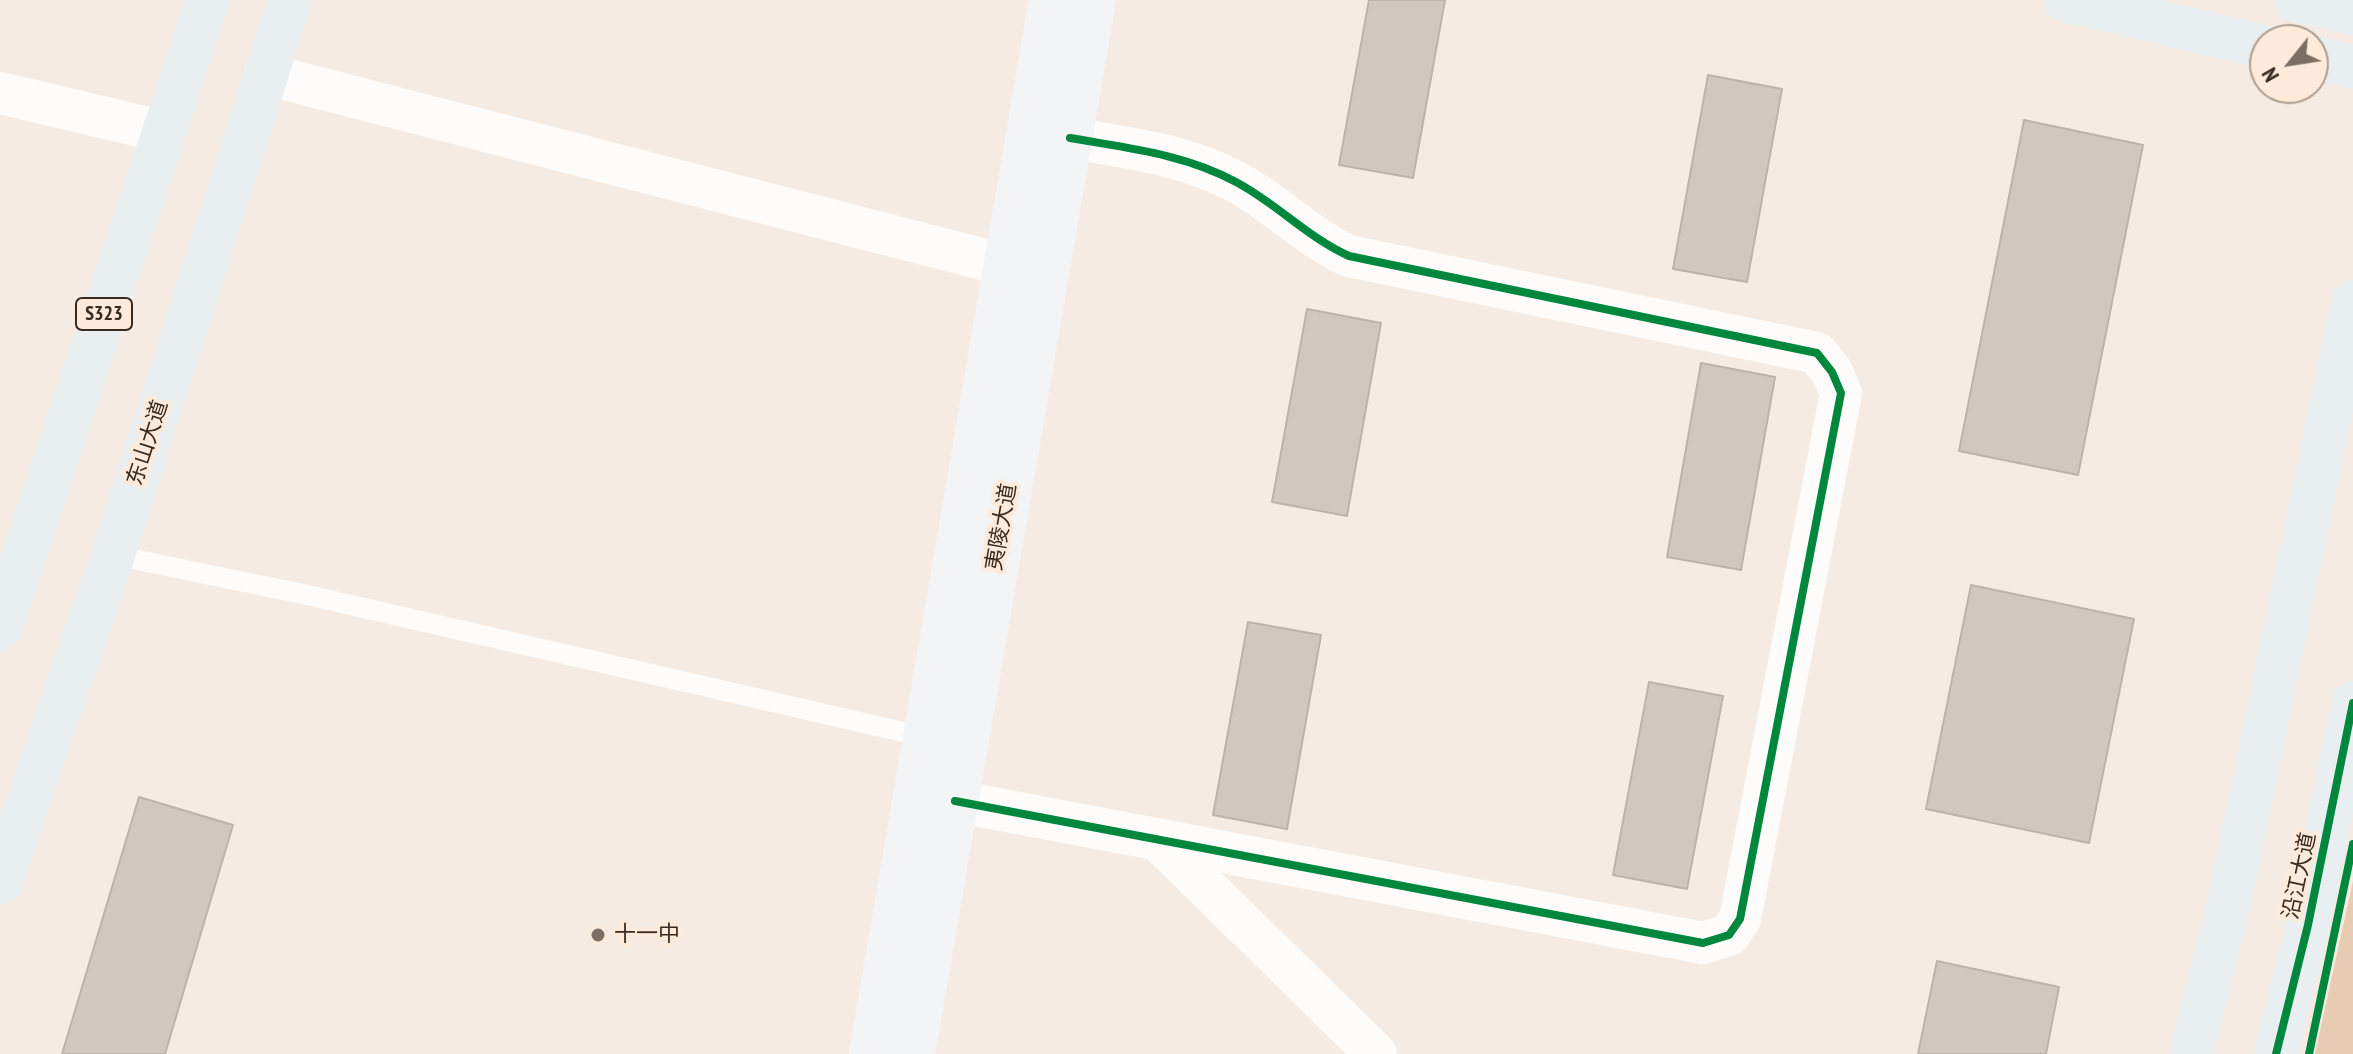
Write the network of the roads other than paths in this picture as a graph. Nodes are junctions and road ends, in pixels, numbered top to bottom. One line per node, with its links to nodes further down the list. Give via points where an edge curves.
1 (208, 0): 13 (main road, S323)
2 (290, 0): 11 (main road, 东山大道)
3 (1051, 0): 15 (main road, 夷陵大道)
4 (1094, 0): 14 (main road, 夷陵大道)
5 (2065, 0): 8 (main road)
6 (2296, 0): 7 (main road)
7 (2353, 13)
8 (2249, 43)
9 (2329, 62): 10 (main road)
10 (2353, 67)
11 (265, 74): 15 (street); 17 (main road, 东山大道)
12 (0, 93): 13 (street)
13 (165, 132): 18 (main road, S323)
14 (1070, 138): 21 (main road, 夷陵大道); 22 (street, via 1191,161 1238,182 1318,242 1349,256 1817,353 1841,393 1740,919 1729,935 1703,943)
15 (1005, 265): 20 (main road, 夷陵大道)
16 (2353, 302): 27 (main road, via 2229,903)
17 (113, 555): 20 (lane); 23 (main road, 东山大道)
18 (0, 628)
19 (2353, 703): 28 (main road, 沿江大道)
20 (925, 737): 24 (main road, 夷陵大道)
21 (955, 801): 22 (street); 25 (main road, 夷陵大道)
22 (1158, 840): 26 (street)
23 (0, 883)
24 (871, 1054)
25 (913, 1054)
26 (1376, 1054)
27 (2191, 1054)
28 (2276, 1054)

